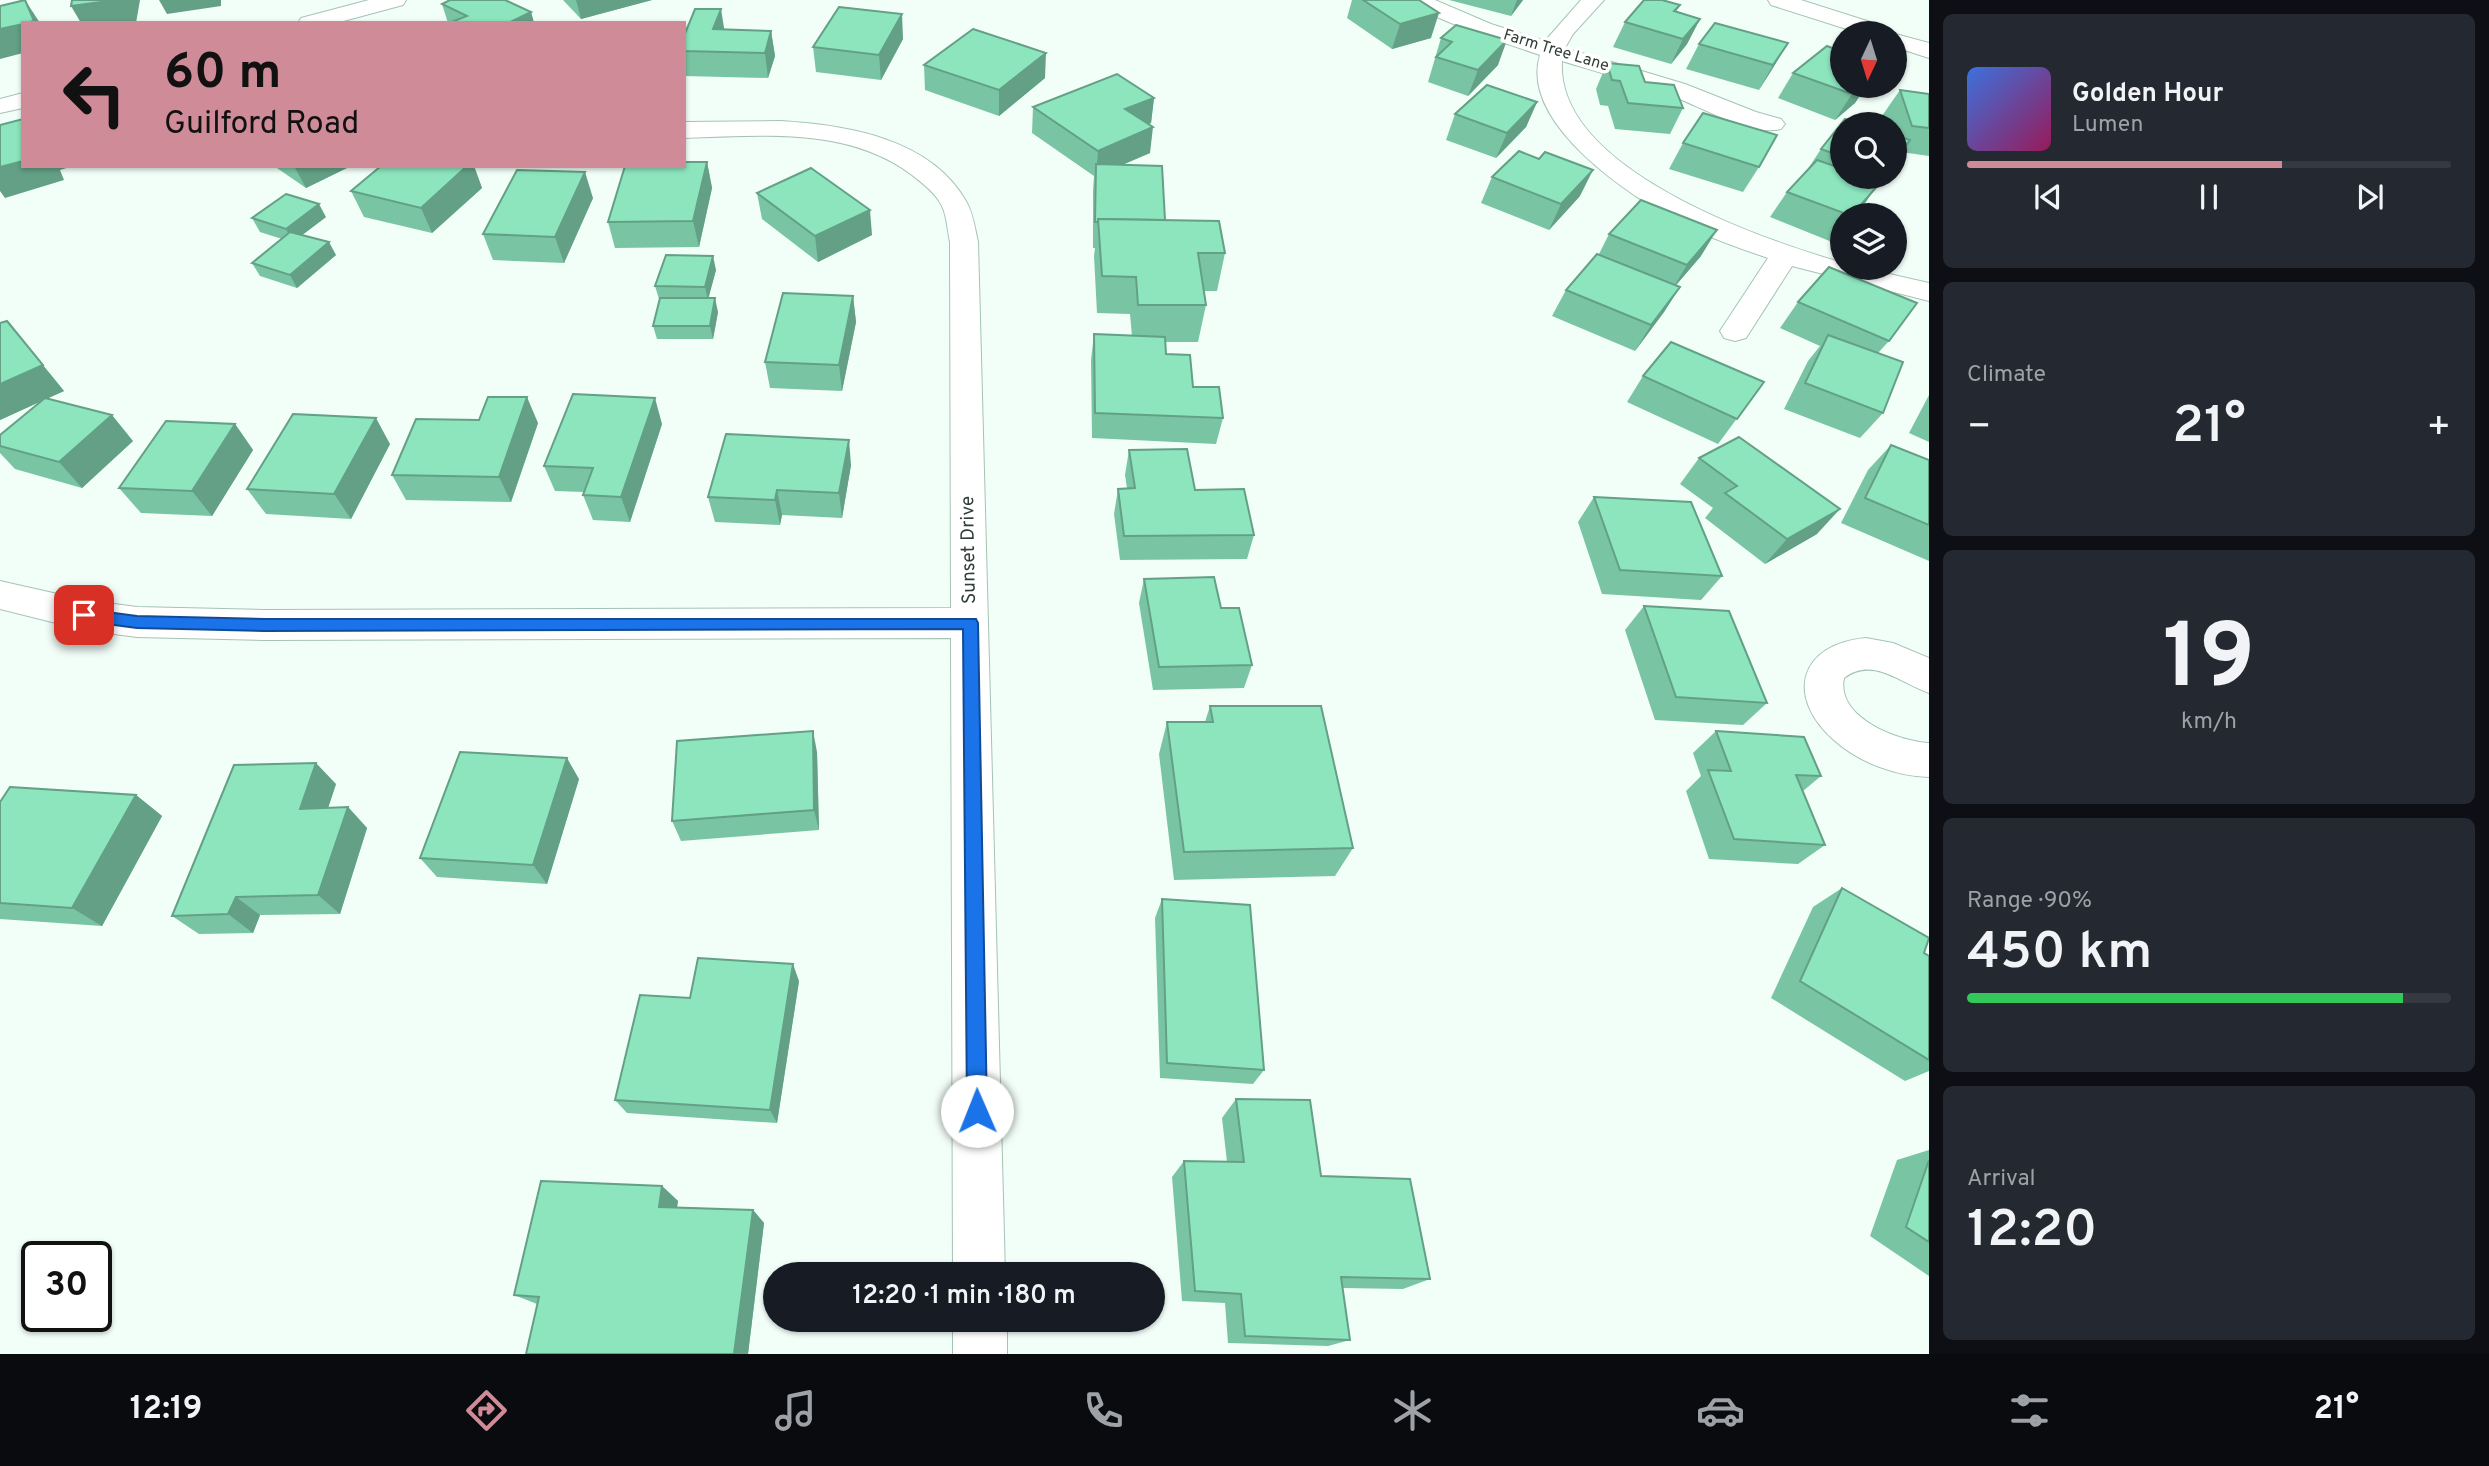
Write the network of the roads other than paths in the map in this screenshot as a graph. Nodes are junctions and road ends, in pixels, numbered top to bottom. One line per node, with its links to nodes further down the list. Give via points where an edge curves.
1 (395, 0): 5 (street)
2 (1593, 0): 8 (street)
3 (1779, 0): 6 (street)
4 (1421, 2): 8 (street, Farm Tree Lane, via 1487,31)
5 (319, 21)
6 (1844, 21)
7 (1908, 43): 9 (street)
8 (1552, 50): 12 (street, Farm Tree Lane, via 1679,89 1728,112); 14 (street, via 1549,76 1558,106 1591,148 1640,187 1688,215)
9 (1929, 51)
10 (21, 101): 11 (street)
11 (0, 106)
12 (1772, 124)
13 (686, 130): 18 (street, Sunset Drive, via 782,129 866,142 921,168 954,203 964,242)
14 (1785, 254): 15 (street); 16 (street)
15 (1929, 292)
16 (1735, 331)
17 (0, 595): 18 (street, via 84,615 201,624)
18 (970, 623): 21 (street, Sunset Drive)
19 (1929, 677): 20 (street, via 1893,658 1850,655 1826,671 1823,685 1832,709 1854,734 1898,756)
20 (1929, 760)
21 (979, 1262)
22 (980, 1332): 23 (street)
23 (980, 1354)

